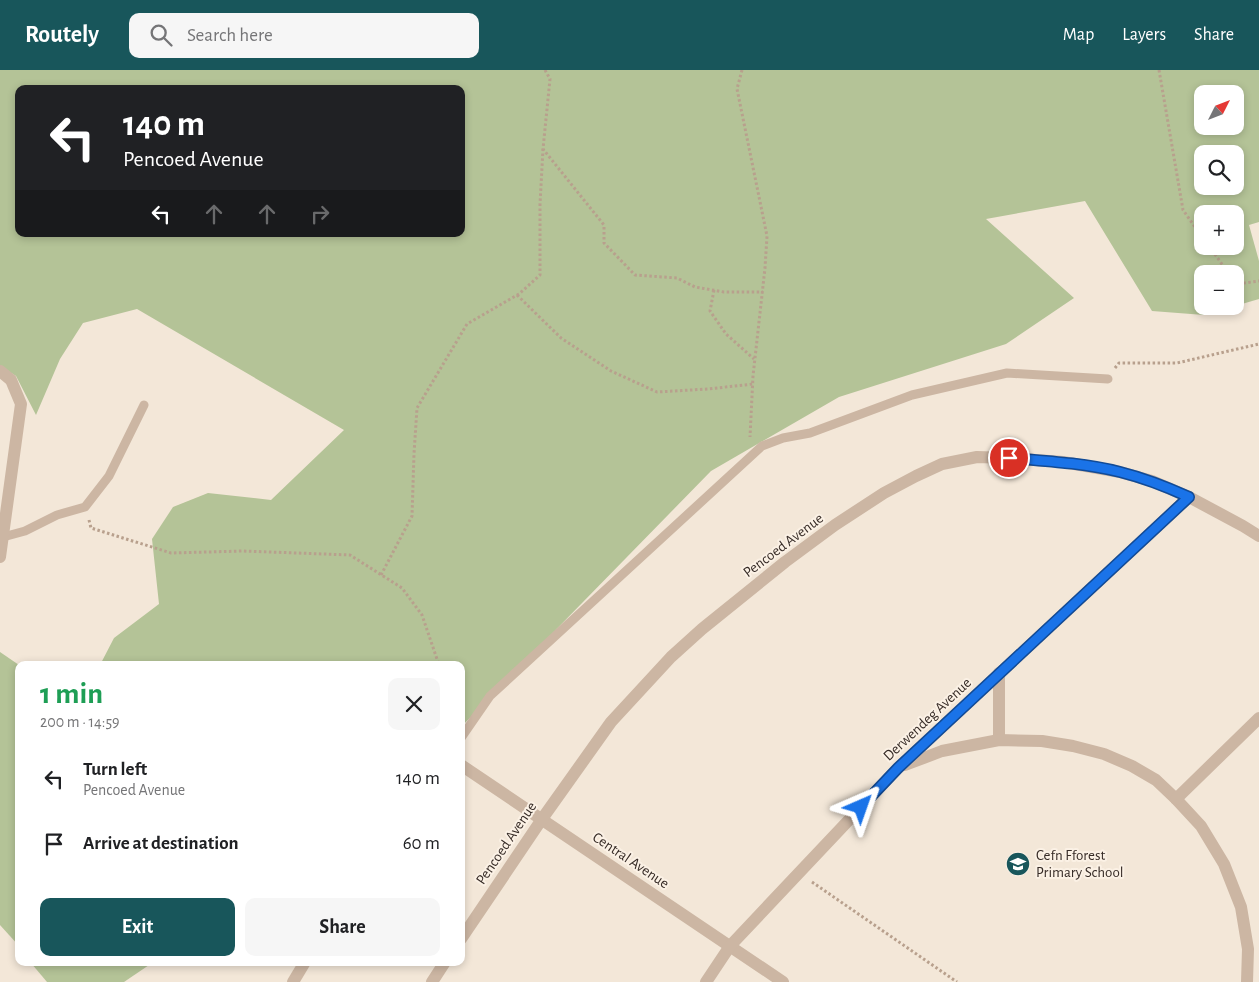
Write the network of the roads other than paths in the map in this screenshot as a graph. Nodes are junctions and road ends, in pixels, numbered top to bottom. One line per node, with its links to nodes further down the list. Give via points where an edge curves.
1 (0, 371): 6 (street, via 11,380 21,404)
2 (1108, 379): 10 (lane, via 1007,372 912,395 810,433 762,446 490,696)
3 (144, 405): 6 (lane, via 109,476 85,507)
4 (1189, 497): 5 (street, Pencoed Avenue); 8 (street, Derwendeg Avenue); 15 (street, Pencoed Avenue, via 1120,472 1062,462 977,457 942,464 916,476 884,493 785,562 671,656 611,722)
5 (1259, 536)
6 (3, 537): 7 (street)
7 (0, 557)
8 (999, 673): 11 (street); 13 (street, Derwendeg Avenue)
9 (1259, 718): 14 (street)
10 (465, 732)
11 (999, 740): 13 (street, via 942,751); 14 (street, via 1073,746 1104,754 1156,780)
12 (465, 767): 15 (street, Central Avenue)
13 (898, 768): 17 (street, Derwendeg Avenue)
14 (1176, 798): 20 (street, via 1201,826 1224,864 1241,907)
15 (542, 819): 16 (street, Pencoed Avenue); 17 (street, Central Avenue)
16 (465, 933)
17 (730, 946): 23 (street, Derwendeg Avenue); 24 (street, Central Avenue)
18 (303, 966): 21 (street)
19 (443, 966): 22 (street)
20 (1254, 967): 25 (street)
21 (293, 982)
22 (432, 982)
23 (706, 982)
24 (783, 982)
25 (1247, 982)

